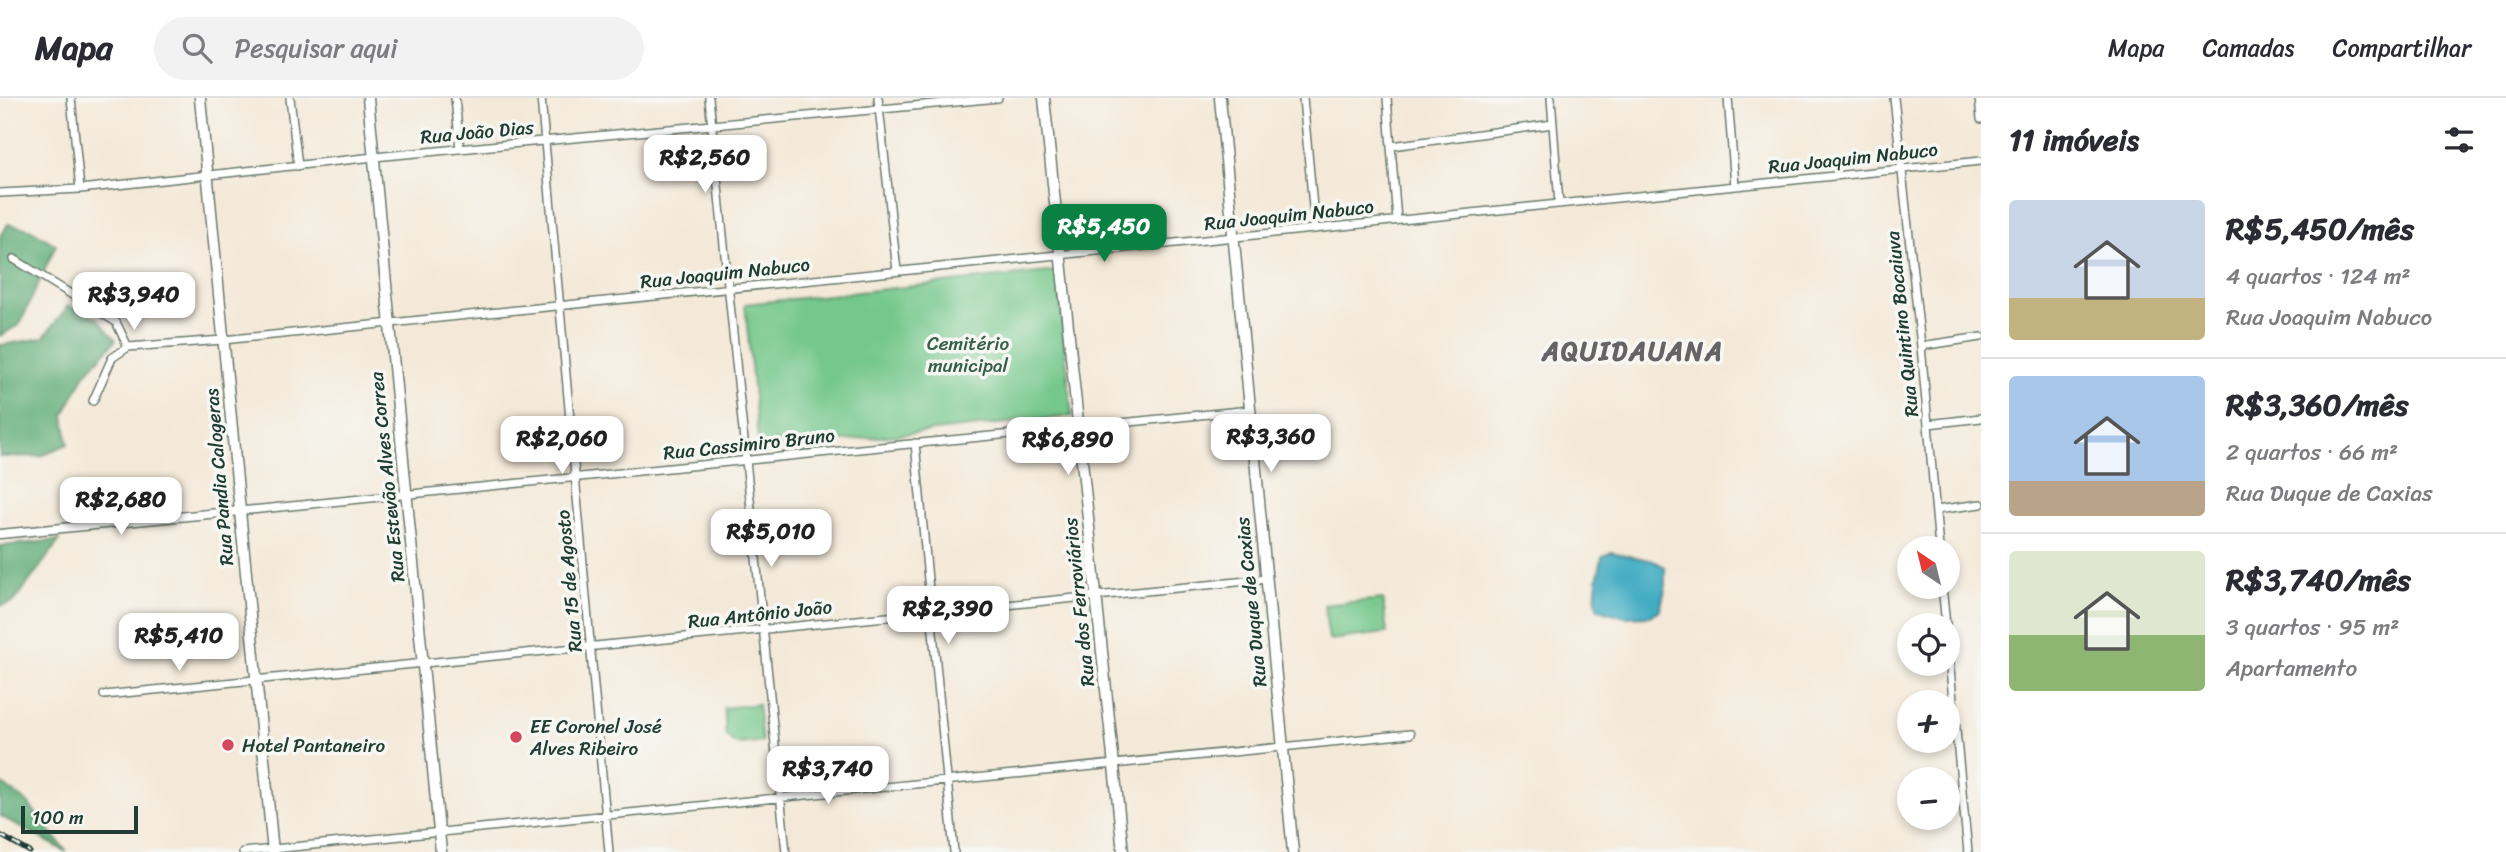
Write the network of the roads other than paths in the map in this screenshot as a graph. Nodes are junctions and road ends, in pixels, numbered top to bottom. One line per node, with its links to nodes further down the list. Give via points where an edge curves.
1 (71, 98): 31 (street)
2 (200, 98): 29 (main road, Rua Pandia Calogeras)
3 (290, 98): 27 (street)
4 (368, 98): 25 (main road, Rua Estevão Alves Correa)
5 (455, 98): 24 (street)
6 (541, 98): 22 (street, Rua 15 de Agosto)
7 (709, 98): 21 (street)
8 (878, 98): 18 (street)
9 (998, 98): 18 (street, Rua João Dias)
10 (1044, 98): 37 (main road, Rua dos Ferroviários)
11 (1220, 98): 36 (main road, Rua Duque de Caxias)
12 (1303, 98): 35 (street)
13 (1387, 98): 23 (street)
14 (1551, 98): 20 (street)
15 (1728, 98): 30 (street)
16 (1894, 98): 28 (street, Rua Quintino Bocaiuva)
17 (1979, 98): 19 (street)
18 (879, 109): 21 (street, Rua João Dias); 39 (street)
19 (1981, 119)
20 (1553, 124): 23 (street); 33 (street)
21 (712, 125): 22 (street, Rua João Dias); 40 (street)
22 (545, 141): 24 (street, Rua João Dias); 41 (street, Rua 15 de Agosto)
23 (1392, 146): 34 (street)
24 (460, 149): 25 (street, Rua João Dias)
25 (374, 158): 27 (street, Rua João Dias); 42 (main road, Rua Estevão Alves Correa)
26 (1981, 160): 28 (street, Rua Joaquim Nabuco)
27 (298, 166): 29 (street, Rua João Dias)
28 (1900, 169): 30 (street, Rua Joaquim Nabuco); 45 (street, Rua Quintino Bocaiuva)
29 (208, 176): 31 (street, Rua João Dias); 44 (main road, Rua Pandia Calogeras)
30 (1735, 186): 33 (street, Rua Joaquim Nabuco)
31 (80, 189): 32 (street, Rua João Dias)
32 (0, 192)
33 (1559, 204): 34 (street, Rua Joaquim Nabuco)
34 (1397, 220): 35 (street, Rua Joaquim Nabuco)
35 (1315, 229): 36 (street, Rua Joaquim Nabuco)
36 (1233, 237): 37 (street, Rua Joaquim Nabuco); 48 (main road, Rua Duque de Caxias)
37 (1060, 255): 39 (street, Rua Joaquim Nabuco); 51 (main road, Rua dos Ferroviários)
38 (14, 259): 46 (street, via 116,322)
39 (897, 271): 40 (street, Rua Joaquim Nabuco)
40 (729, 288): 41 (street, Rua Joaquim Nabuco); 53 (street)
41 (560, 306): 42 (street, Rua Joaquim Nabuco); 54 (street, Rua 15 de Agosto)
42 (390, 323): 44 (street, Rua Joaquim Nabuco); 55 (main road, Rua Estevão Alves Correa)
43 (1981, 337): 45 (street)
44 (223, 340): 46 (street, Rua Joaquim Nabuco); 58 (main road, Rua Pandia Calogeras)
45 (1921, 346): 50 (street, Rua Quintino Bocaiuva)
46 (128, 347): 47 (street, via 112,358)
47 (93, 401)
48 (1250, 410): 51 (street, Rua Cassimiro Bruno); 61 (main road, Rua Duque de Caxias)
49 (1981, 418): 50 (street)
50 (1928, 424): 57 (street, Rua Quintino Bocaiuva)
51 (1078, 427): 52 (street, Rua Cassimiro Bruno); 62 (main road, Rua dos Ferroviários)
52 (915, 443): 53 (street, Rua Cassimiro Bruno); 63 (street)
53 (747, 460): 54 (street, Rua Cassimiro Bruno); 64 (street)
54 (576, 477): 55 (street, Rua Cassimiro Bruno); 65 (street, Rua 15 de Agosto)
55 (407, 494): 58 (street, Rua Cassimiro Bruno); 66 (main road, Rua Estevão Alves Correa)
56 (1981, 504): 57 (street)
57 (1936, 510): 60 (street, Rua Quintino Bocaiuva)
58 (240, 511): 59 (street, Rua Cassimiro Bruno); 68 (main road, Rua Pandia Calogeras)
59 (0, 534)
60 (1938, 536)
61 (1267, 579): 62 (street, Rua Antônio João); 71 (main road, Rua Duque de Caxias)
62 (1096, 597): 63 (street, Rua Antônio João); 72 (main road, Rua dos Ferroviários)
63 (931, 613): 64 (street, Rua Antônio João); 73 (street)
64 (764, 630): 65 (street, Rua Antônio João); 74 (street)
65 (591, 646): 66 (street, Rua Antônio João); 75 (street, Rua 15 de Agosto)
66 (423, 662): 68 (street, Rua Antônio João); 76 (main road, Rua Estevão Alves Correa)
67 (1951, 676): 85 (street)
68 (256, 680): 69 (street, Rua Antônio João); 77 (main road, Rua Pandia Calogeras)
69 (104, 695)
70 (1410, 734): 71 (street)
71 (1283, 748): 72 (street); 84 (main road, Rua Duque de Caxias)
72 (1114, 765): 73 (street); 83 (main road, Rua dos Ferroviários)
73 (947, 781): 74 (street); 82 (street)
74 (780, 797): 75 (street); 81 (street)
75 (605, 816): 76 (street); 80 (street, Rua 15 de Agosto)
76 (439, 831): 77 (street); 79 (main road, Rua Estevão Alves Correa)
77 (273, 850): 78 (street)
78 (243, 852)
79 (441, 852)
80 (609, 852)
81 (786, 852)
82 (954, 852)
83 (1123, 852)
84 (1293, 852)
85 (1968, 852)

